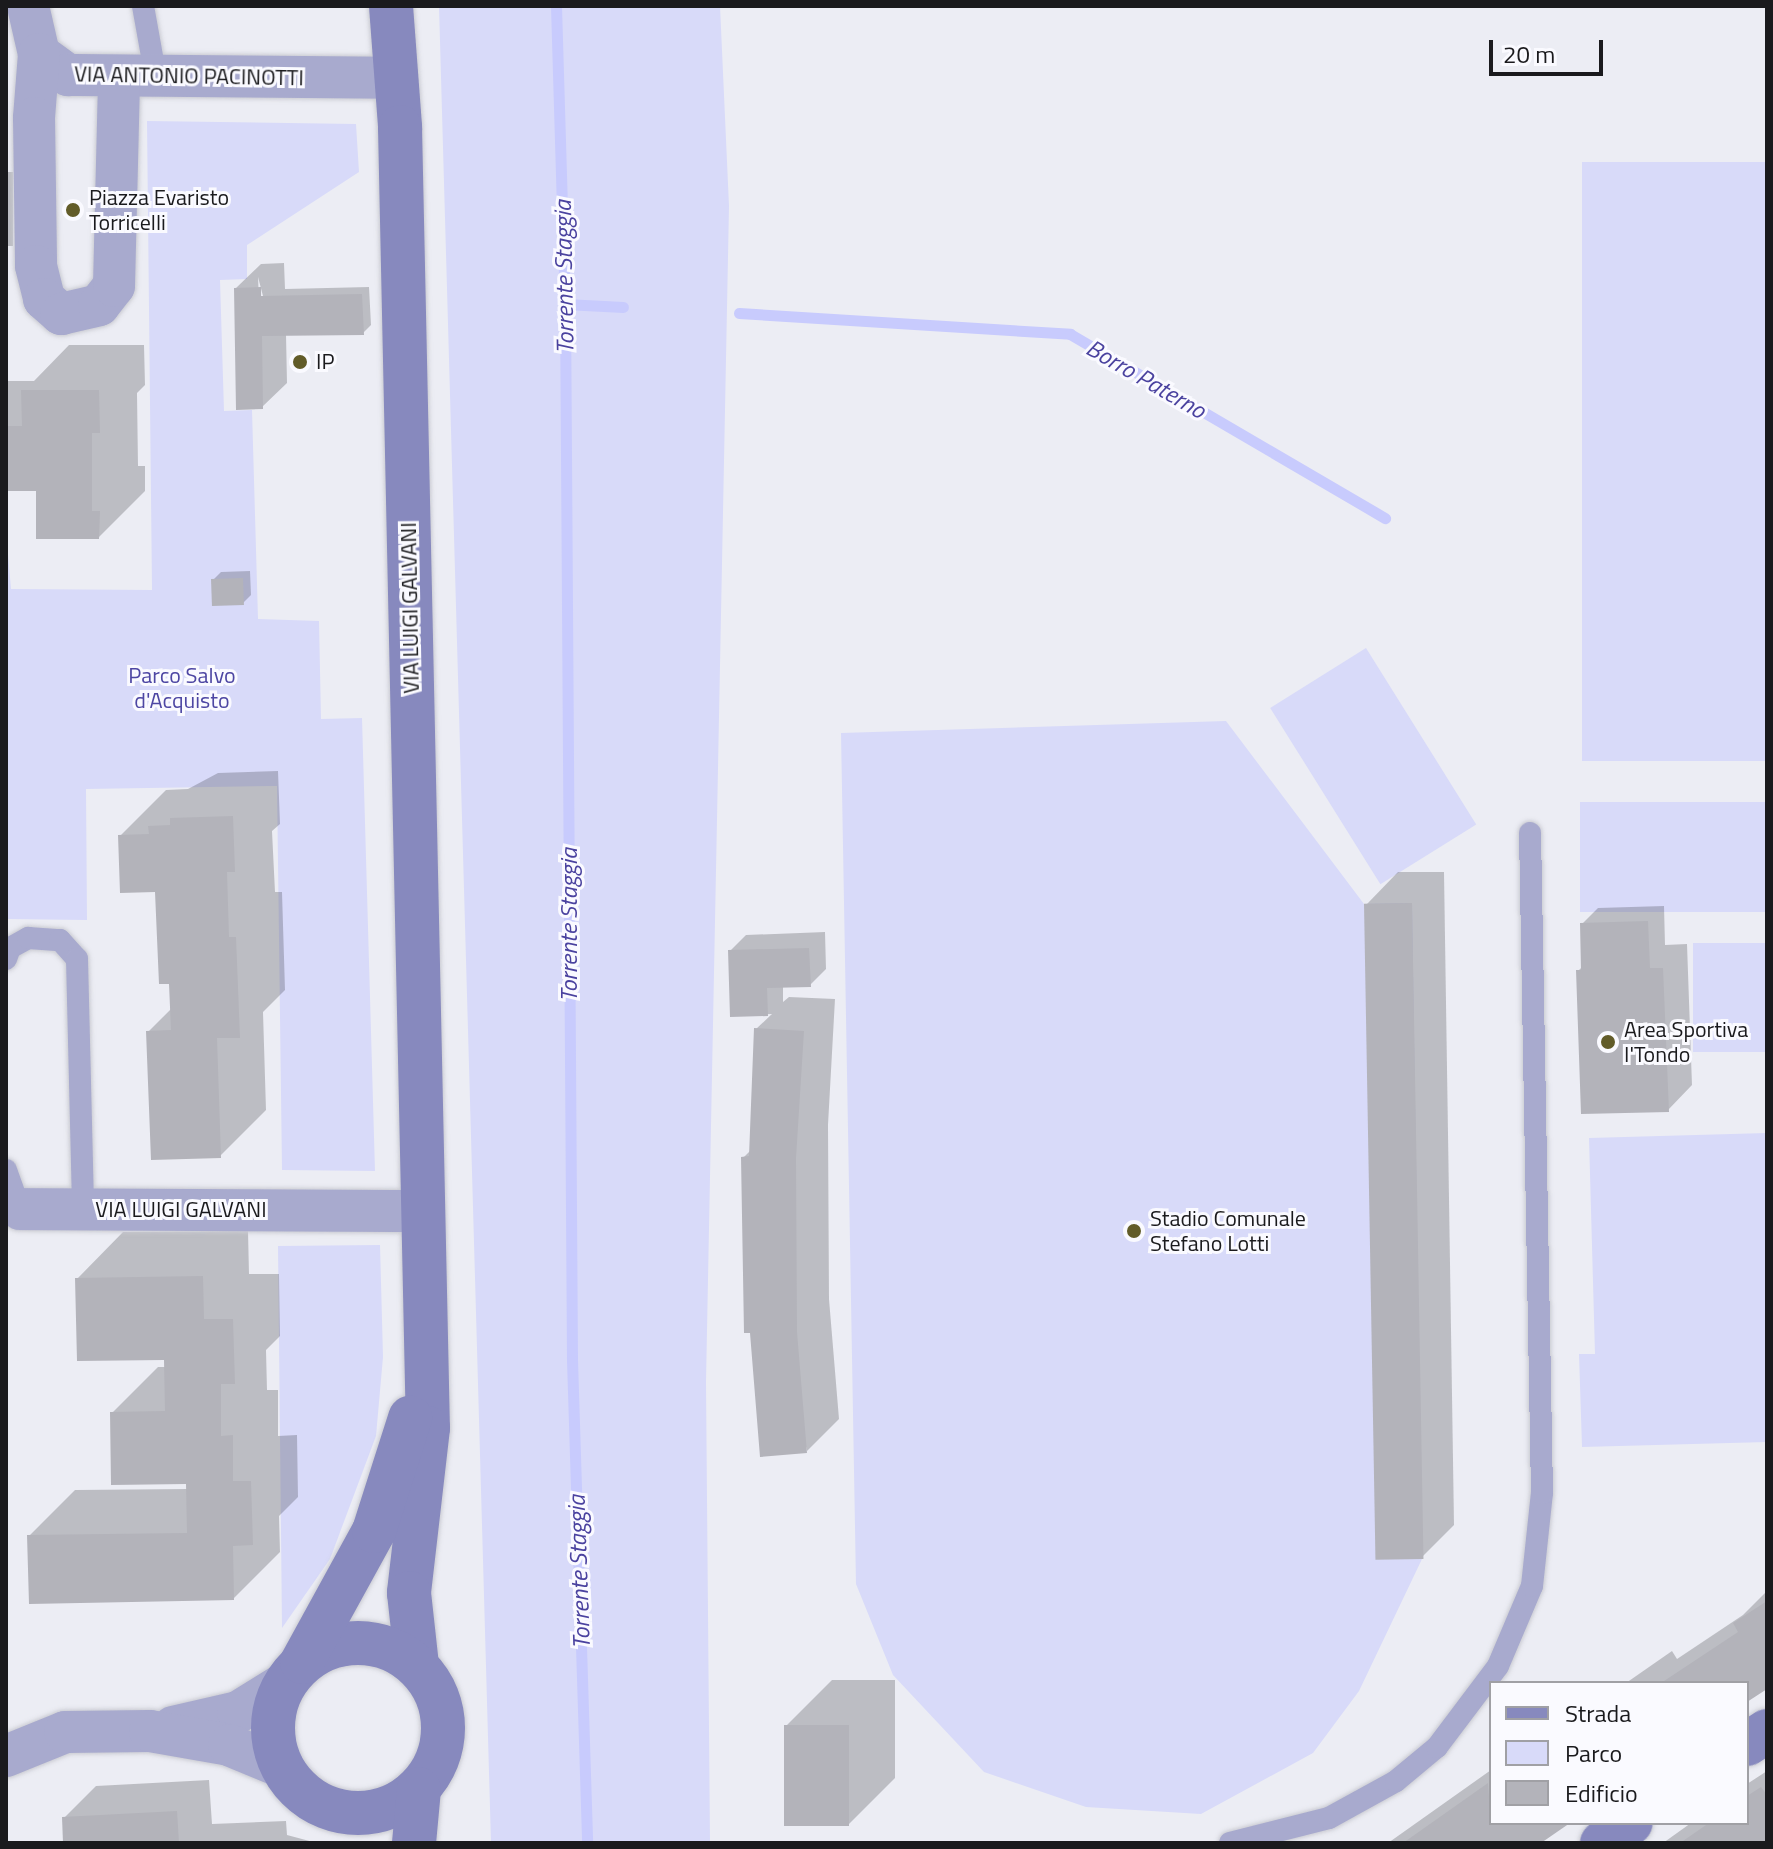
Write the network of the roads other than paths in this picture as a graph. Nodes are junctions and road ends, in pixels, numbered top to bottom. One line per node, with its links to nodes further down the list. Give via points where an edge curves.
1 (28, 6): 4 (street)
2 (143, 6): 5 (lane)
3 (391, 6): 6 (main road, VIA LUIGI GALVANI)
4 (39, 54): 5 (street, VIA ANTONIO PACINOTTI, via 68,75); 5 (street, via 34,118 36,266 44,299 61,314 99,305 114,286)
5 (138, 78): 6 (street, VIA ANTONIO PACINOTTI)
6 (397, 78): 12 (main road, VIA LUIGI GALVANI)
7 (1530, 833): 26 (lane, via 1542,1493 1532,1586 1498,1666 1437,1747 1396,1781 1329,1818)
8 (6, 959): 11 (lane, VIA LUIGI GALVANI, via 17,942 41,938 60,940 77,959)
9 (6, 1170): 10 (lane, VIA LUIGI GALVANI)
10 (20, 1209): 11 (street, VIA LUIGI GALVANI)
11 (83, 1210): 12 (street, VIA LUIGI GALVANI)
12 (422, 1211): 13 (main road, VIA LUIGI GALVANI)
13 (424, 1370): 14 (main road, VIA LUIGI GALVANI, via 428,1452 408,1601); 15 (main road, VIA LUIGI GALVANI, via 374,1531)
14 (417, 1665): 15 (main road, VIA LUIGI GALVANI, via 381,1645 360,1642 320,1650); 21 (main road, VIA LUIGI GALVANI, via 441,1704 444,1727 437,1760)
15 (294, 1672): 16 (street, via 238,1712); 20 (main road, VIA LUIGI GALVANI, via 272,1724)
16 (150, 1731): 19 (street, via 65,1732); 20 (street, via 229,1745)
17 (1767, 1731): 18 (main road)
18 (1749, 1743)
19 (6, 1756)
20 (282, 1767): 22 (main road)
21 (419, 1789): 22 (main road, via 401,1802 369,1812 336,1811); 25 (main road, VIA LUIGI GALVANI)
22 (315, 1802): 24 (main road)
23 (1628, 1825): 27 (main road)
24 (344, 1843)
25 (414, 1843)
26 (1230, 1843)
27 (1602, 1843)

